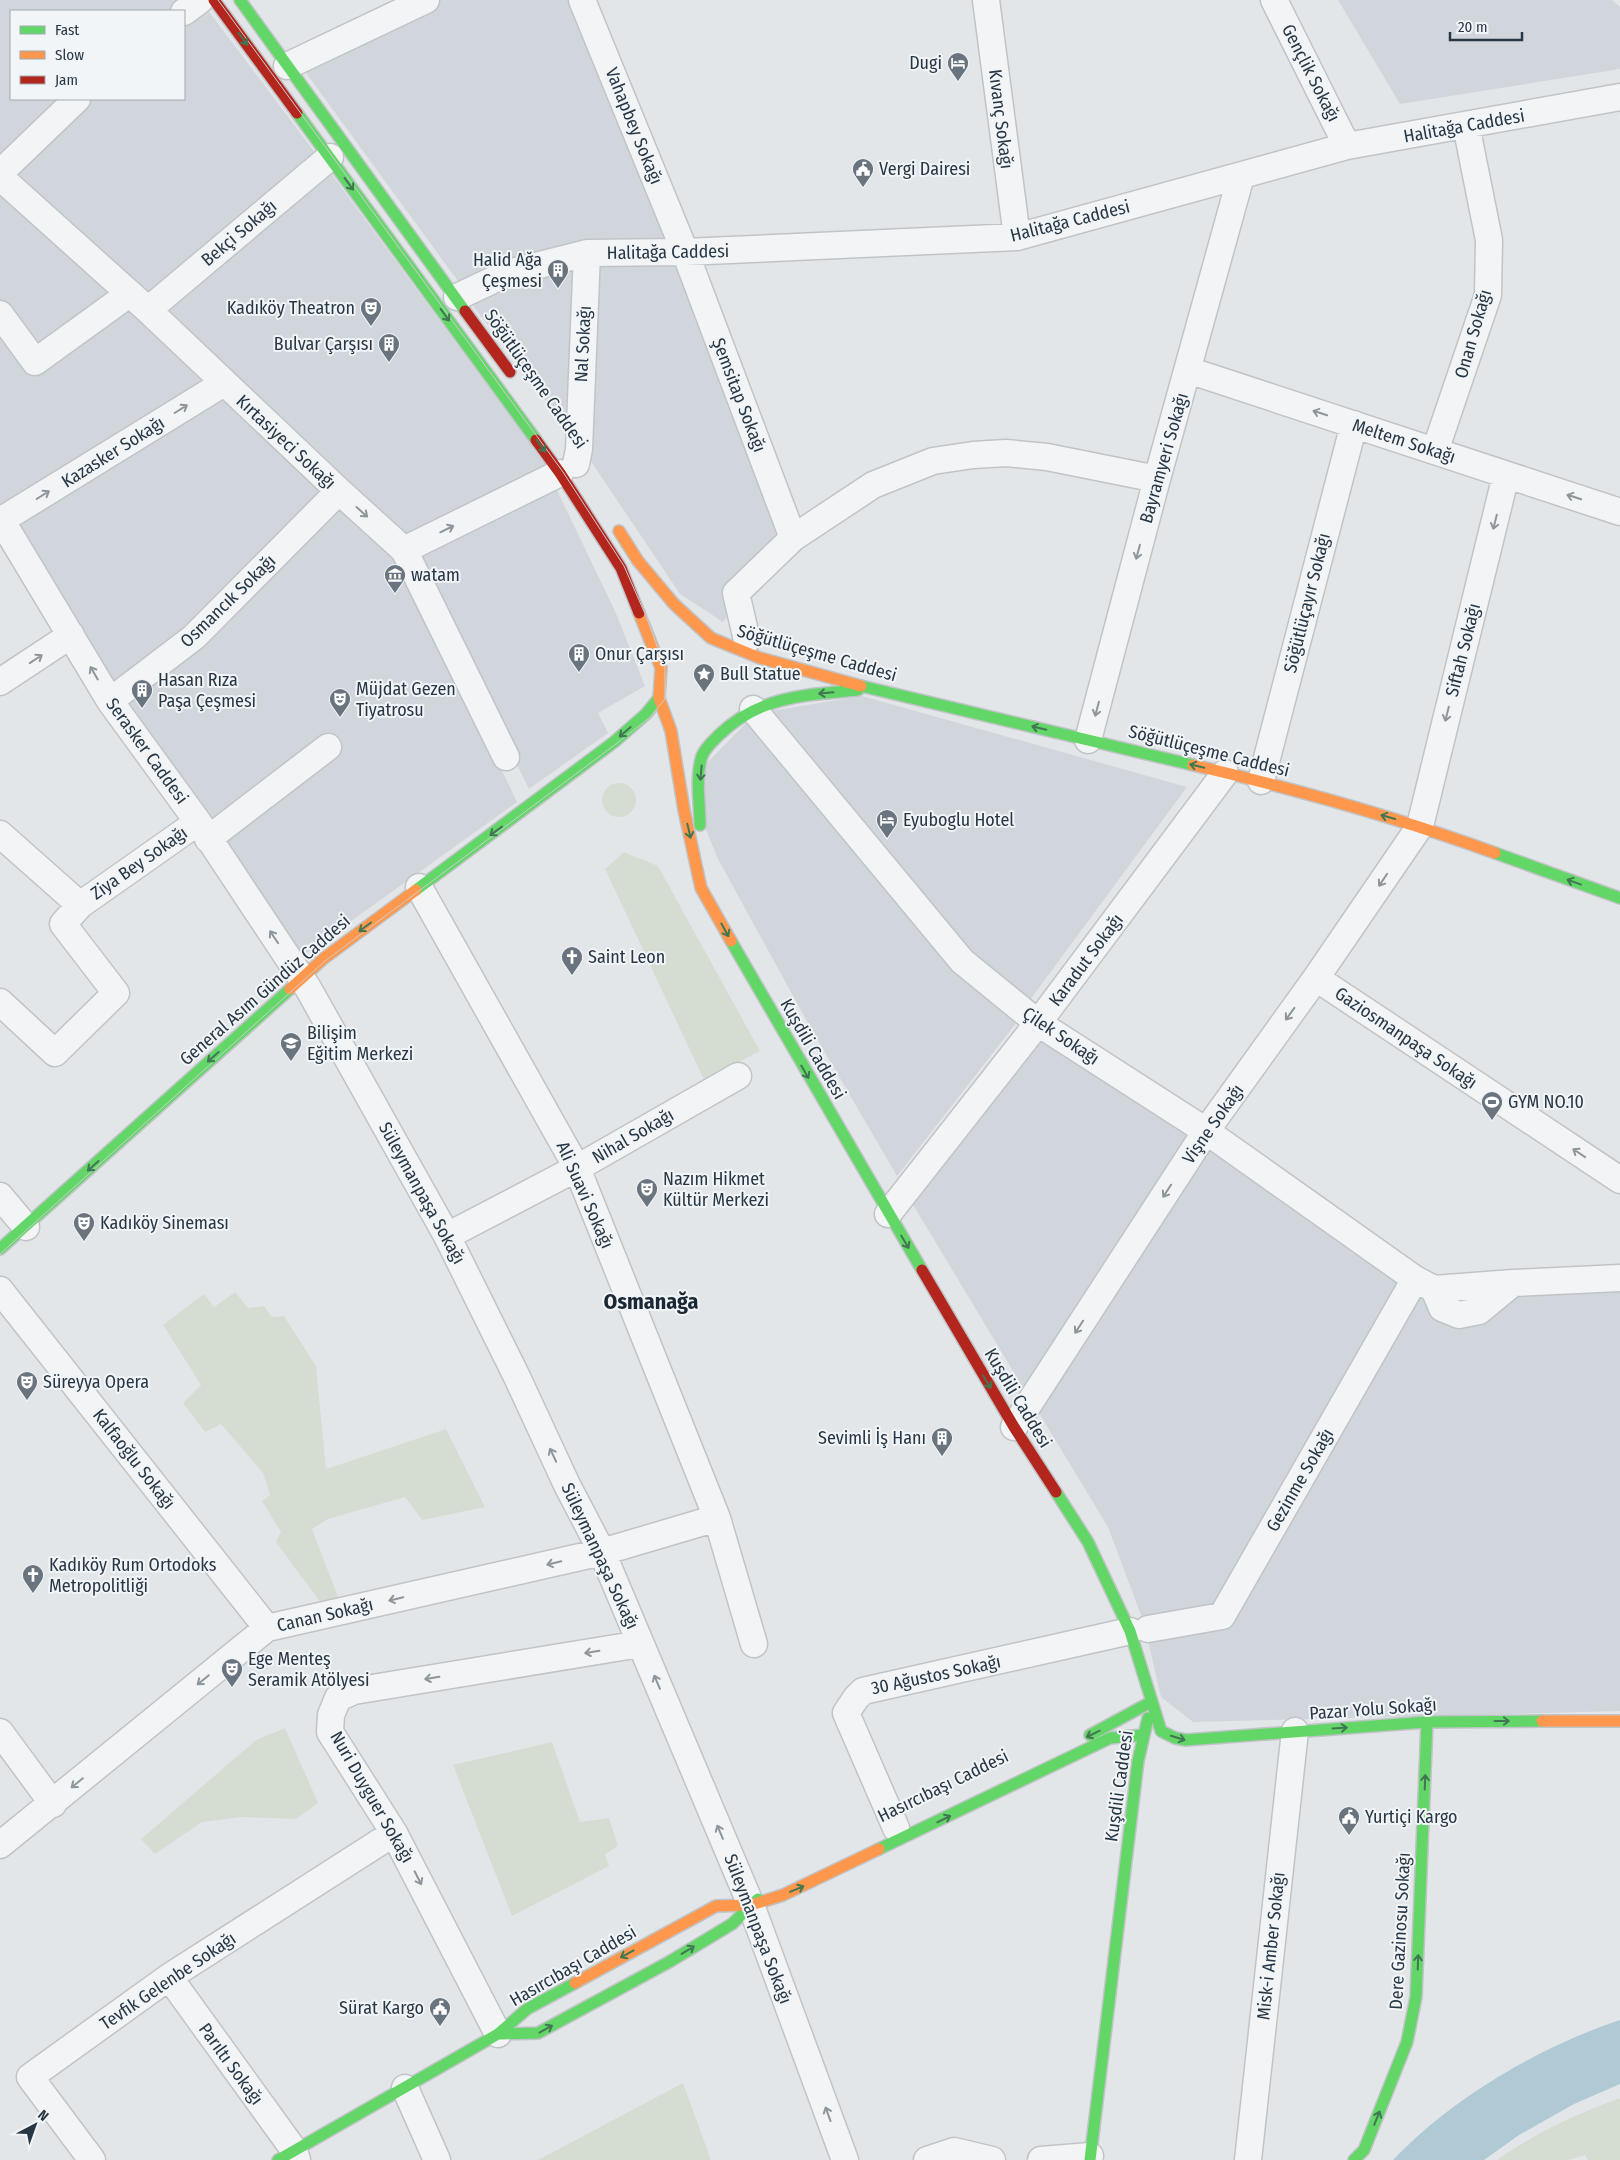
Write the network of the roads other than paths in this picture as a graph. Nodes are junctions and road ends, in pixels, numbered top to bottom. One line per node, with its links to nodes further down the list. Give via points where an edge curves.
1 (200, 0): 8 (street)
2 (214, 0): 14 (main road, Söğütlüçeşme Caddesi, one-way to 14)
3 (240, 0): 9 (main road, Söğütlüçeşme Caddesi)
4 (426, 0): 9 (street)
5 (582, 0): 18 (street, Vahapbey Sokağı)
6 (986, 0): 17 (street, Kıvanç Sokağı)
7 (1274, 0): 13 (street, Gençlik Sokağı)
8 (185, 11)
9 (287, 66): 20 (main road, Söğütlüçeşme Caddesi)
10 (1620, 97): 12 (street, Halitağa Caddesi)
11 (76, 100): 15 (street)
12 (1466, 125): 13 (street, Halitağa Caddesi); 27 (street, Onan Sokağı, via 1489,240 1488,295)
13 (1348, 146): 16 (street, Halitağa Caddesi)
14 (330, 157): 21 (street, Bekçi Sokağı); 28 (main road, Söğütlüçeşme Caddesi, one-way to 28)
15 (0, 175): 21 (street, Kırtasiyeci Sokağı)
16 (1241, 176): 17 (street, Halitağa Caddesi); 23 (street, Bayramyeri Sokağı)
17 (1017, 237): 18 (street, Halitağa Caddesi)
18 (685, 252): 19 (street, Halitağa Caddesi); 35 (street, Şemsitap Sokağı)
19 (587, 253): 20 (street, Halitağa Caddesi, via 508,273); 28 (street, Nal Sokağı, via 579,449)
20 (457, 297): 25 (main road, Söğütlüçeşme Caddesi)
21 (138, 302): 22 (street, Bekçi Sokağı, via 35,362); 24 (street, Kırtasiyeci Sokağı)
22 (0, 314)
23 (1188, 370): 26 (street, Meltem Sokağı, one-way to 23); 30 (street, Bayramyeri Sokağı)
24 (224, 383): 31 (street, Kırtasiyeci Sokağı); 33 (street, Kazasker Sokağı, one-way to 24)
25 (519, 385)
26 (1354, 424): 27 (street, Meltem Sokağı); 48 (street, Söğütlüçayır Sokağı)
27 (1435, 451): 29 (street, Meltem Sokağı)
28 (570, 464): 36 (street, one-way to 28); 41 (main road, Söğütlüçeşme Caddesi, via 621,568 661,668)
29 (1506, 475): 32 (street, Meltem Sokağı, one-way to 29); 49 (street, Siftah Sokağı, one-way to 49)
30 (1157, 480): 35 (street, via 1046,456 973,454 933,461 873,486); 44 (street, Bayramyeri Sokağı, one-way to 44)
31 (339, 492): 36 (street, Kırtasiyeci Sokağı, one-way to 36); 42 (street, Osmancık Sokağı, via 194,637)
32 (1620, 512)
33 (0, 520): 37 (street, Serasker Caddesi)
34 (612, 520): 40 (main road, Söğütlüçeşme Caddesi, via 638,561 674,604 711,638 760,658)
35 (793, 538): 38 (street, via 736,593)
36 (404, 550): 46 (street, Kırtasiyeci Sokağı)
37 (71, 635): 39 (street, one-way to 37); 42 (street, Serasker Caddesi, one-way to 37)
38 (747, 640)
39 (0, 682)
40 (874, 689): 43 (main road, one-way to 43, via 788,697); 44 (main road, Söğütlüçeşme Caddesi, one-way to 40)
41 (659, 698): 52 (main road, General Asım Gündüz Caddesi, one-way to 52, via 614,742); 53 (main road, Kuşdili Caddesi, one-way to 53, via 670,731)
42 (110, 701): 50 (street, Serasker Caddesi)
43 (753, 709): 53 (main road, one-way to 53, via 726,727 703,754 700,775); 59 (street, Çilek Sokağı, via 962,961)
44 (1088, 740): 47 (main road, Söğütlüçeşme Caddesi, one-way to 44)
45 (328, 747): 50 (street, Ziya Bey Sokağı)
46 (506, 757)
47 (1225, 773): 48 (main road, Söğütlüçeşme Caddesi); 59 (street, Karadut Sokağı)
48 (1261, 781): 49 (main road, Söğütlüçeşme Caddesi, one-way to 48)
49 (1420, 826): 54 (main road, Söğütlüçeşme Caddesi, one-way to 49); 57 (street, Vişne Sokağı, one-way to 57)
50 (203, 830): 55 (street, Ziya Bey Sokağı); 56 (street, Serasker Caddesi, one-way to 50)
51 (0, 834): 55 (street)
52 (418, 887): 56 (main road, General Asım Gündüz Caddesi, one-way to 56); 62 (street, Ali Suavi Sokağı)
53 (702, 888): 65 (main road, Kuşdili Caddesi, one-way to 65)
54 (1620, 898)
55 (80, 905): 58 (street, Ziya Bey Sokağı, via 63,924 116,993 55,1053)
56 (301, 978): 66 (main road, General Asım Gündüz Caddesi, one-way to 66); 67 (street, Süleymanpaşa Sokağı)
57 (1316, 978): 61 (street, Vişne Sokağı, one-way to 61); 63 (street, Gaziosmanpaşa Sokağı, one-way to 57)
58 (0, 1002)
59 (1038, 1023): 61 (street, Çilek Sokağı); 65 (street, Karadut Sokağı)
60 (738, 1076): 62 (street, Nihal Sokağı)
61 (1206, 1131): 70 (street, Çilek Sokağı); 72 (street, Vişne Sokağı, one-way to 72)
62 (577, 1168): 67 (street, Nihal Sokağı); 73 (street, Ali Suavi Sokağı)
63 (1620, 1180)
64 (0, 1196): 66 (street)
65 (888, 1214): 72 (main road, Kuşdili Caddesi, one-way to 72)
66 (26, 1227): 68 (main road, General Asım Gündüz Caddesi)
67 (446, 1236): 74 (street, Süleymanpaşa Sokağı, one-way to 67)
68 (0, 1249)
69 (1620, 1278): 70 (street)
70 (1425, 1284): 76 (street, Gezinme Sokağı, via 1222,1616)
71 (0, 1290): 75 (street, Kalfaoğlu Sokağı)
72 (1014, 1427): 76 (main road, Kuşdili Caddesi, via 1088,1542)
73 (717, 1518): 74 (street); 78 (street, Ali Suavi Sokağı)
74 (602, 1552): 75 (street, Canan Sokağı, one-way to 75); 77 (street, Süleymanpaşa Sokağı)
75 (267, 1628): 85 (street, Canan Sokağı, one-way to 85)
76 (1139, 1630): 79 (main road, Kuşdili Caddesi); 86 (street, 30 Ağustos Sokağı, via 863,1691 846,1713)
77 (640, 1644): 87 (street, Nuri Duyguer Sokağı, one-way to 87, via 354,1691 338,1698 331,1715 330,1732); 89 (street, Süleymanpaşa Sokağı, one-way to 77)
78 (754, 1644)
79 (1151, 1702): 83 (main road, Pazar Yolu Sokağı, one-way to 83, via 1161,1730 1180,1739); 84 (main road, Kuşdili Caddesi); 86 (main road, Hasırcıbaşı Caddesi, one-way to 86, via 1110,1726)
80 (1620, 1721): 81 (main road, Pazar Yolu Sokağı, one-way to 80)
81 (1427, 1722): 83 (main road, Pazar Yolu Sokağı, one-way to 81); 93 (main road, Dere Gazinosu Sokağı, one-way to 81, via 1407,2042 1416,1997)
82 (0, 1732): 85 (street)
83 (1295, 1732): 102 (street, Misk-i Amber Sokağı)
84 (1144, 1735): 89 (main road, Hasırcıbaşı Caddesi, one-way to 84, via 806,1885 1110,1738); 95 (main road, Kuşdili Caddesi, via 1138,1761)
85 (53, 1804): 88 (street, Canan Sokağı)
86 (896, 1828): 89 (main road, Hasırcıbaşı Caddesi, via 776,1887)
87 (394, 1833): 90 (street, Tevfik Gelenbe Sokağı); 91 (street, Nuri Duyguer Sokağı, one-way to 91)
88 (0, 1845)
89 (751, 1904): 91 (main road, Hasırcıbaşı Caddesi, one-way to 91, via 716,1906 526,2009); 91 (main road, Hasırcıbaşı Caddesi, one-way to 89, via 538,2033 732,1924); 98 (street, Süleymanpaşa Sokağı, one-way to 89)
90 (169, 1977): 94 (street, Parıltı Sokağı); 96 (street, Tevfik Gelenbe Sokağı, via 30,2077)
91 (498, 2034): 92 (main road, Hasırcıbaşı Caddesi)
92 (406, 2088): 94 (main road, Hasırcıbaşı Caddesi); 97 (street)
93 (1362, 2156)
94 (290, 2157)
95 (1090, 2158): 101 (street)
96 (92, 2160)
97 (437, 2160)
98 (845, 2160)
99 (927, 2160): 100 (street, via 954,2151)
100 (992, 2160)
101 (1041, 2160)
102 (1248, 2160)

